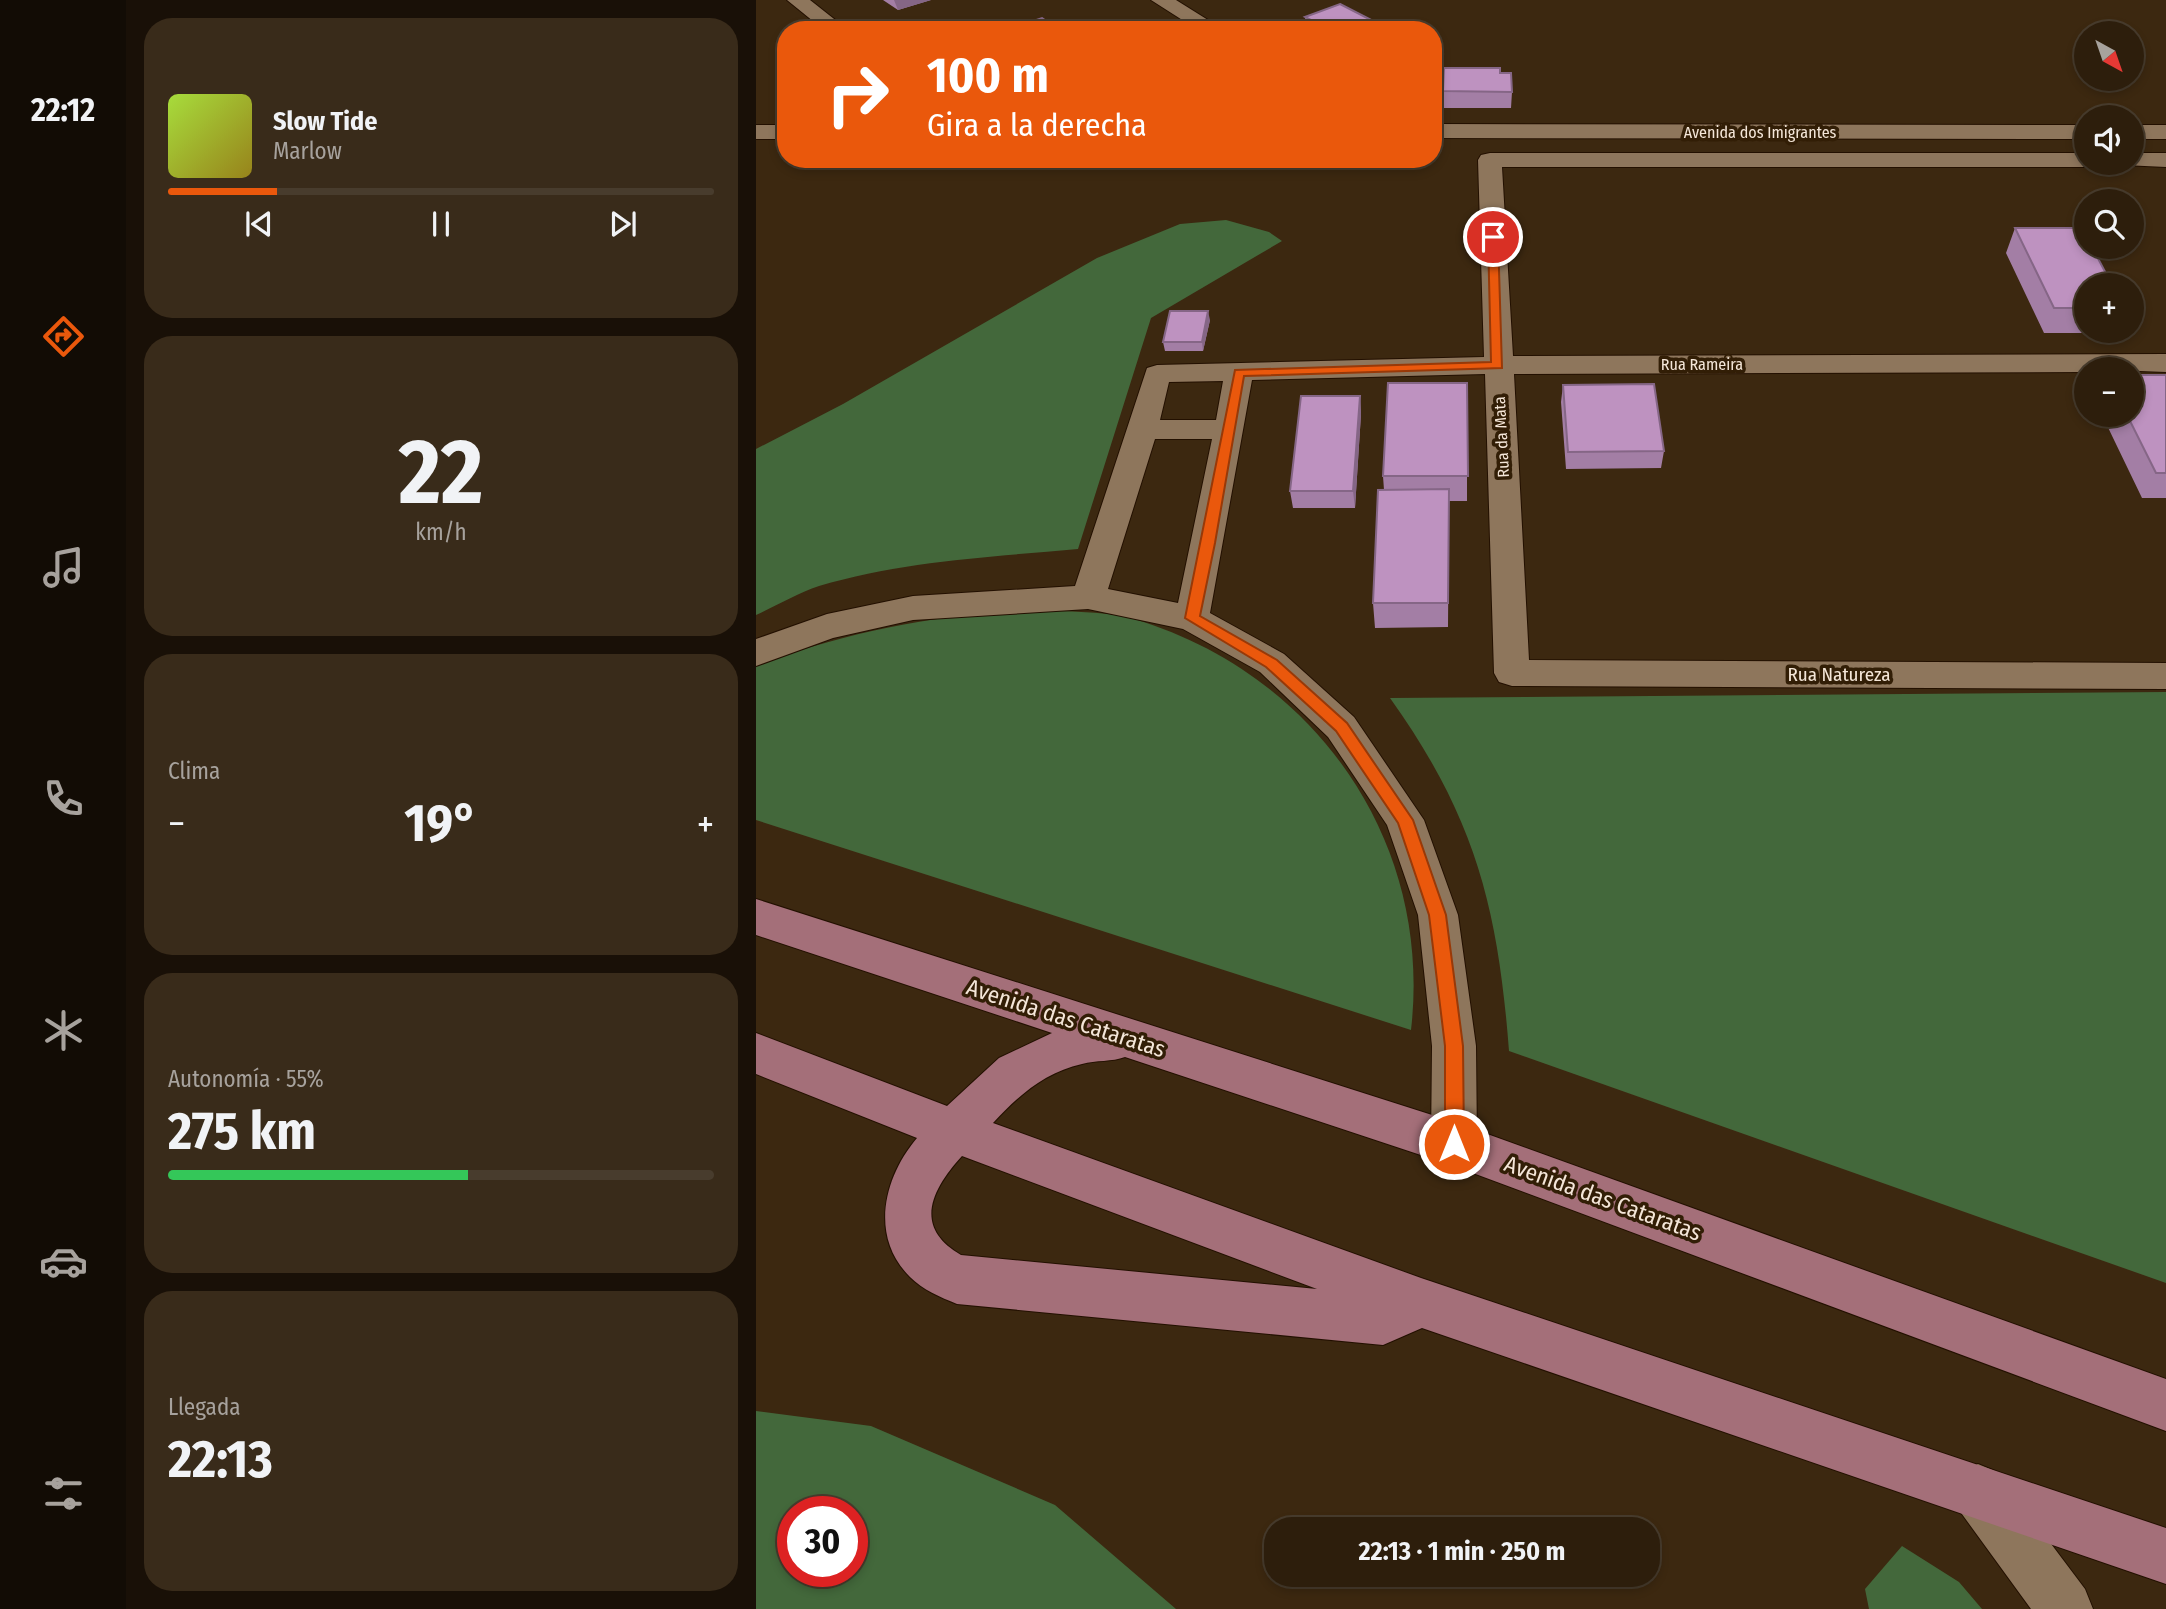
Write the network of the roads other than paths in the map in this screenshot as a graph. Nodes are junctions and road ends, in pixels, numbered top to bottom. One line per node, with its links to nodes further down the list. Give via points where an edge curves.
1 (797, 0): 3 (street)
2 (1161, 0): 4 (street)
3 (826, 21)
4 (1198, 21)
5 (1442, 131): 8 (street, Avenida dos Imigrantes)
6 (756, 132): 7 (street)
7 (777, 132)
8 (2074, 132)
9 (2144, 132): 10 (street)
10 (2166, 132)
11 (2074, 160): 15 (street, Rua da Mata, via 1490,160)
12 (2144, 160): 13 (street)
13 (2166, 160)
14 (2166, 363): 15 (street, Rua Rameira)
15 (1497, 365): 16 (street, Rua Rameira); 22 (street, Rua da Mata)
16 (1239, 373): 17 (street); 18 (street, Rua Rameira, via 1157,374)
17 (1227, 429): 18 (street); 20 (street)
18 (1143, 430): 19 (street)
19 (1088, 597): 20 (street); 21 (street, via 913,608 827,627)
20 (1192, 618): 28 (street, via 1272,663 1341,727 1405,820 1438,915 1454,1046)
21 (756, 653)
22 (1512, 673): 23 (street, Rua Natureza)
23 (2166, 676)
24 (756, 917): 25 (main road, Avenida das Cataratas)
25 (1131, 1039): 27 (main road, via 1076,1044 1041,1058 1000,1083); 28 (main road, Avenida das Cataratas)
26 (756, 1053): 27 (main road)
27 (955, 1130): 29 (main road); 29 (main road, via 923,1168 908,1215 920,1255 936,1270 957,1279 1383,1320)
28 (1454, 1144): 30 (main road, Avenida das Cataratas)
29 (1421, 1303): 31 (main road)
30 (2166, 1405)
31 (1978, 1491): 32 (main road); 33 (street)
32 (2166, 1556)
33 (2065, 1609)

